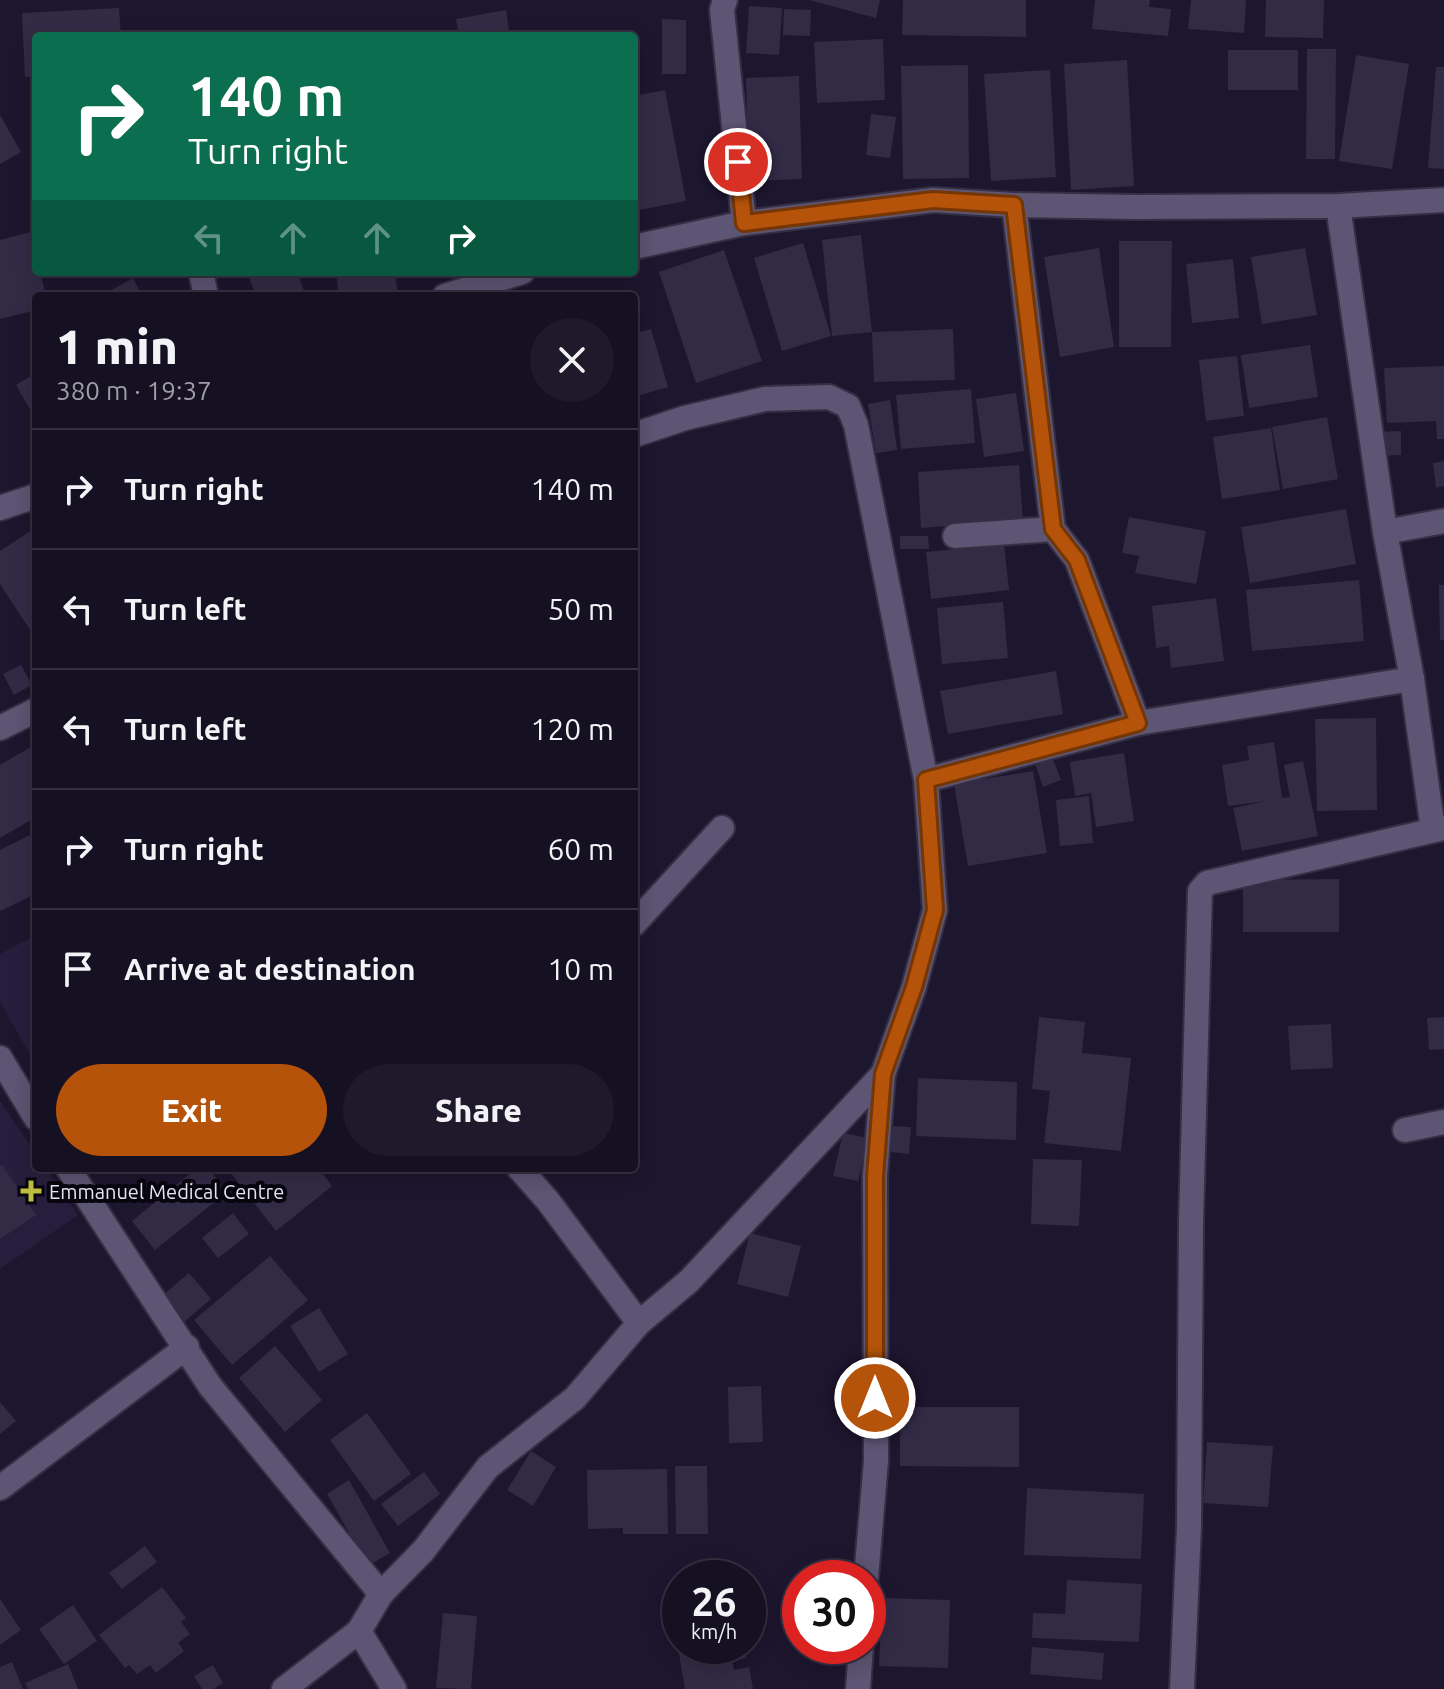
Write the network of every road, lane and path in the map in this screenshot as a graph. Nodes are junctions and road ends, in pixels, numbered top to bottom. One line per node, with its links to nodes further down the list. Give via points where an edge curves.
1 (725, 0): 5 (street)
2 (1444, 200): 4 (street)
3 (1014, 205): 4 (street); 5 (street, via 933,200); 13 (street)
4 (1338, 206): 14 (street)
5 (744, 223): 6 (street)
6 (638, 246)
7 (510, 276): 8 (street)
8 (460, 292)
9 (638, 434): 20 (street, via 765,399 829,397 848,406)
10 (32, 497): 11 (street)
11 (0, 508)
12 (1444, 521): 14 (street)
13 (1053, 529): 15 (street); 18 (street, via 1077,560)
14 (1385, 532): 16 (street)
15 (955, 536)
16 (1412, 679): 18 (street); 22 (street)
17 (32, 712): 19 (street)
18 (1138, 723): 20 (street)
19 (0, 728)
20 (926, 780): 25 (street, via 935,910)
21 (722, 828): 23 (street)
22 (1438, 829): 41 (street, via 1207,883 1200,891)
23 (638, 920)
24 (0, 1058): 26 (street)
25 (883, 1074): 31 (street, via 689,1281); 34 (street, via 875,1176 876,1461)
26 (32, 1111)
27 (1444, 1122): 28 (street)
28 (1405, 1130)
29 (71, 1172): 32 (street)
30 (523, 1172): 31 (street)
31 (639, 1323): 35 (street, via 575,1398 488,1467 423,1551)
32 (187, 1347): 33 (street); 35 (street, via 210,1386)
33 (0, 1488)
34 (868, 1560)
35 (381, 1594): 36 (street)
36 (359, 1631): 38 (street); 39 (street)
37 (860, 1664): 40 (street)
38 (284, 1689)
39 (394, 1689)
40 (858, 1689)
41 (1182, 1689)

